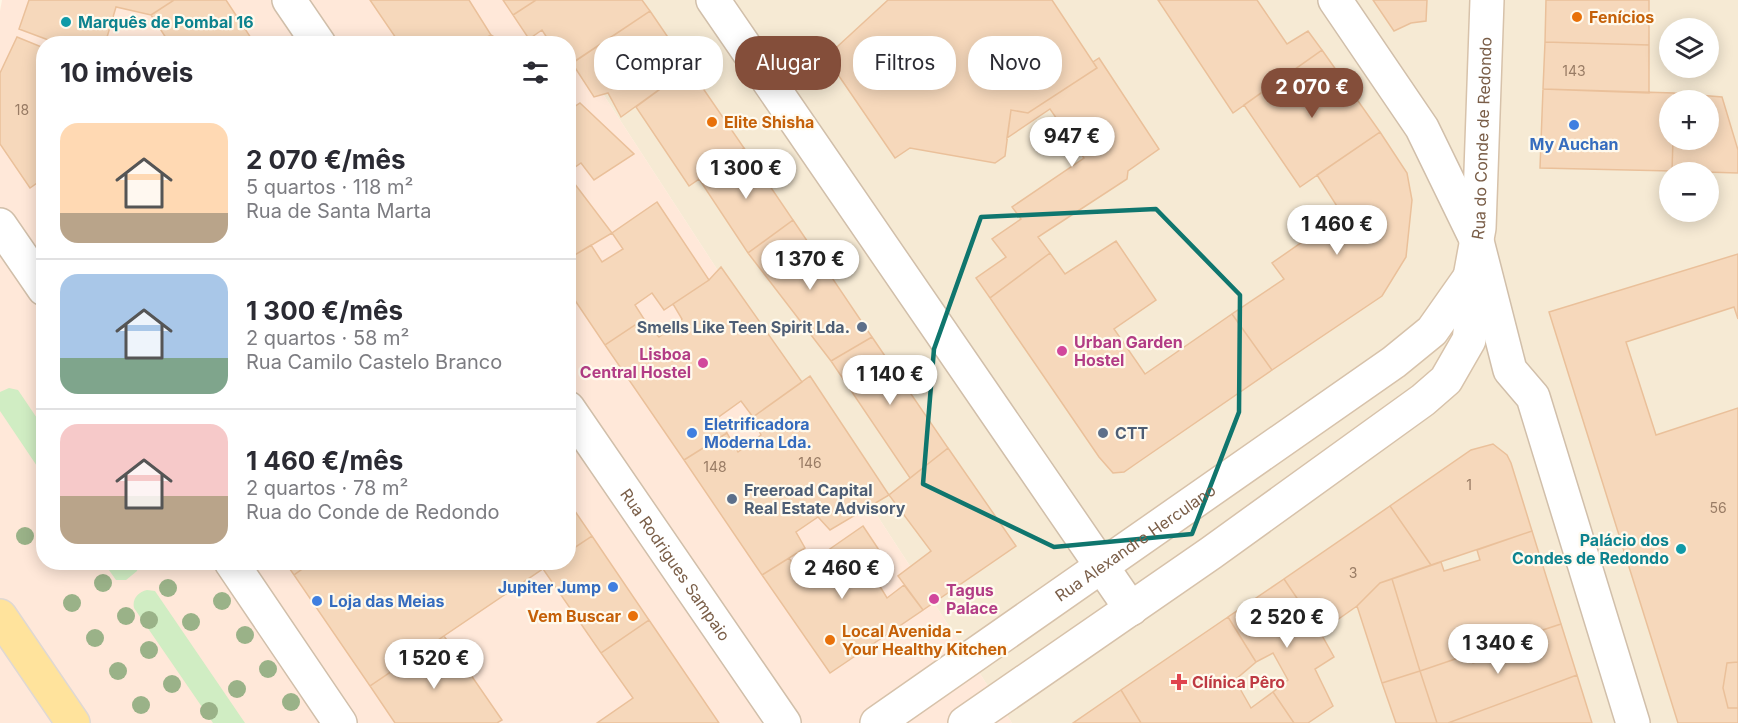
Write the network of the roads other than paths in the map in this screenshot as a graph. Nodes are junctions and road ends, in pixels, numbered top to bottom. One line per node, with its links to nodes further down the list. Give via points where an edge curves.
1 (290, 0): 5 (street)
2 (713, 0): 12 (street)
3 (1335, 0): 7 (street, via 1422,128)
4 (1486, 0): 7 (street, Rua do Conde de Redondo)
5 (314, 36)
6 (0, 225): 8 (street)
7 (1477, 242): 9 (street, Rua do Conde de Redondo); 21 (street, via 1510,370 1533,397)
8 (36, 277)
9 (1470, 277): 10 (street, Rua do Conde de Redondo, via 1432,331); 14 (street, Rua do Conde de Redondo, via 1473,309 1469,340 1446,380)
10 (1394, 363): 12 (street, Rua Alexandre Herculano)
11 (576, 420): 18 (street, Rua Rodrigues Sampaio)
12 (1102, 566): 14 (street); 19 (street, Rua Alexandre Herculano)
13 (236, 570): 17 (street)
14 (1131, 609): 20 (street)
15 (0, 616): 16 (main road)
16 (73, 723)
17 (340, 723)
18 (784, 723)
19 (877, 723)
20 (965, 723)
21 (1633, 723)

